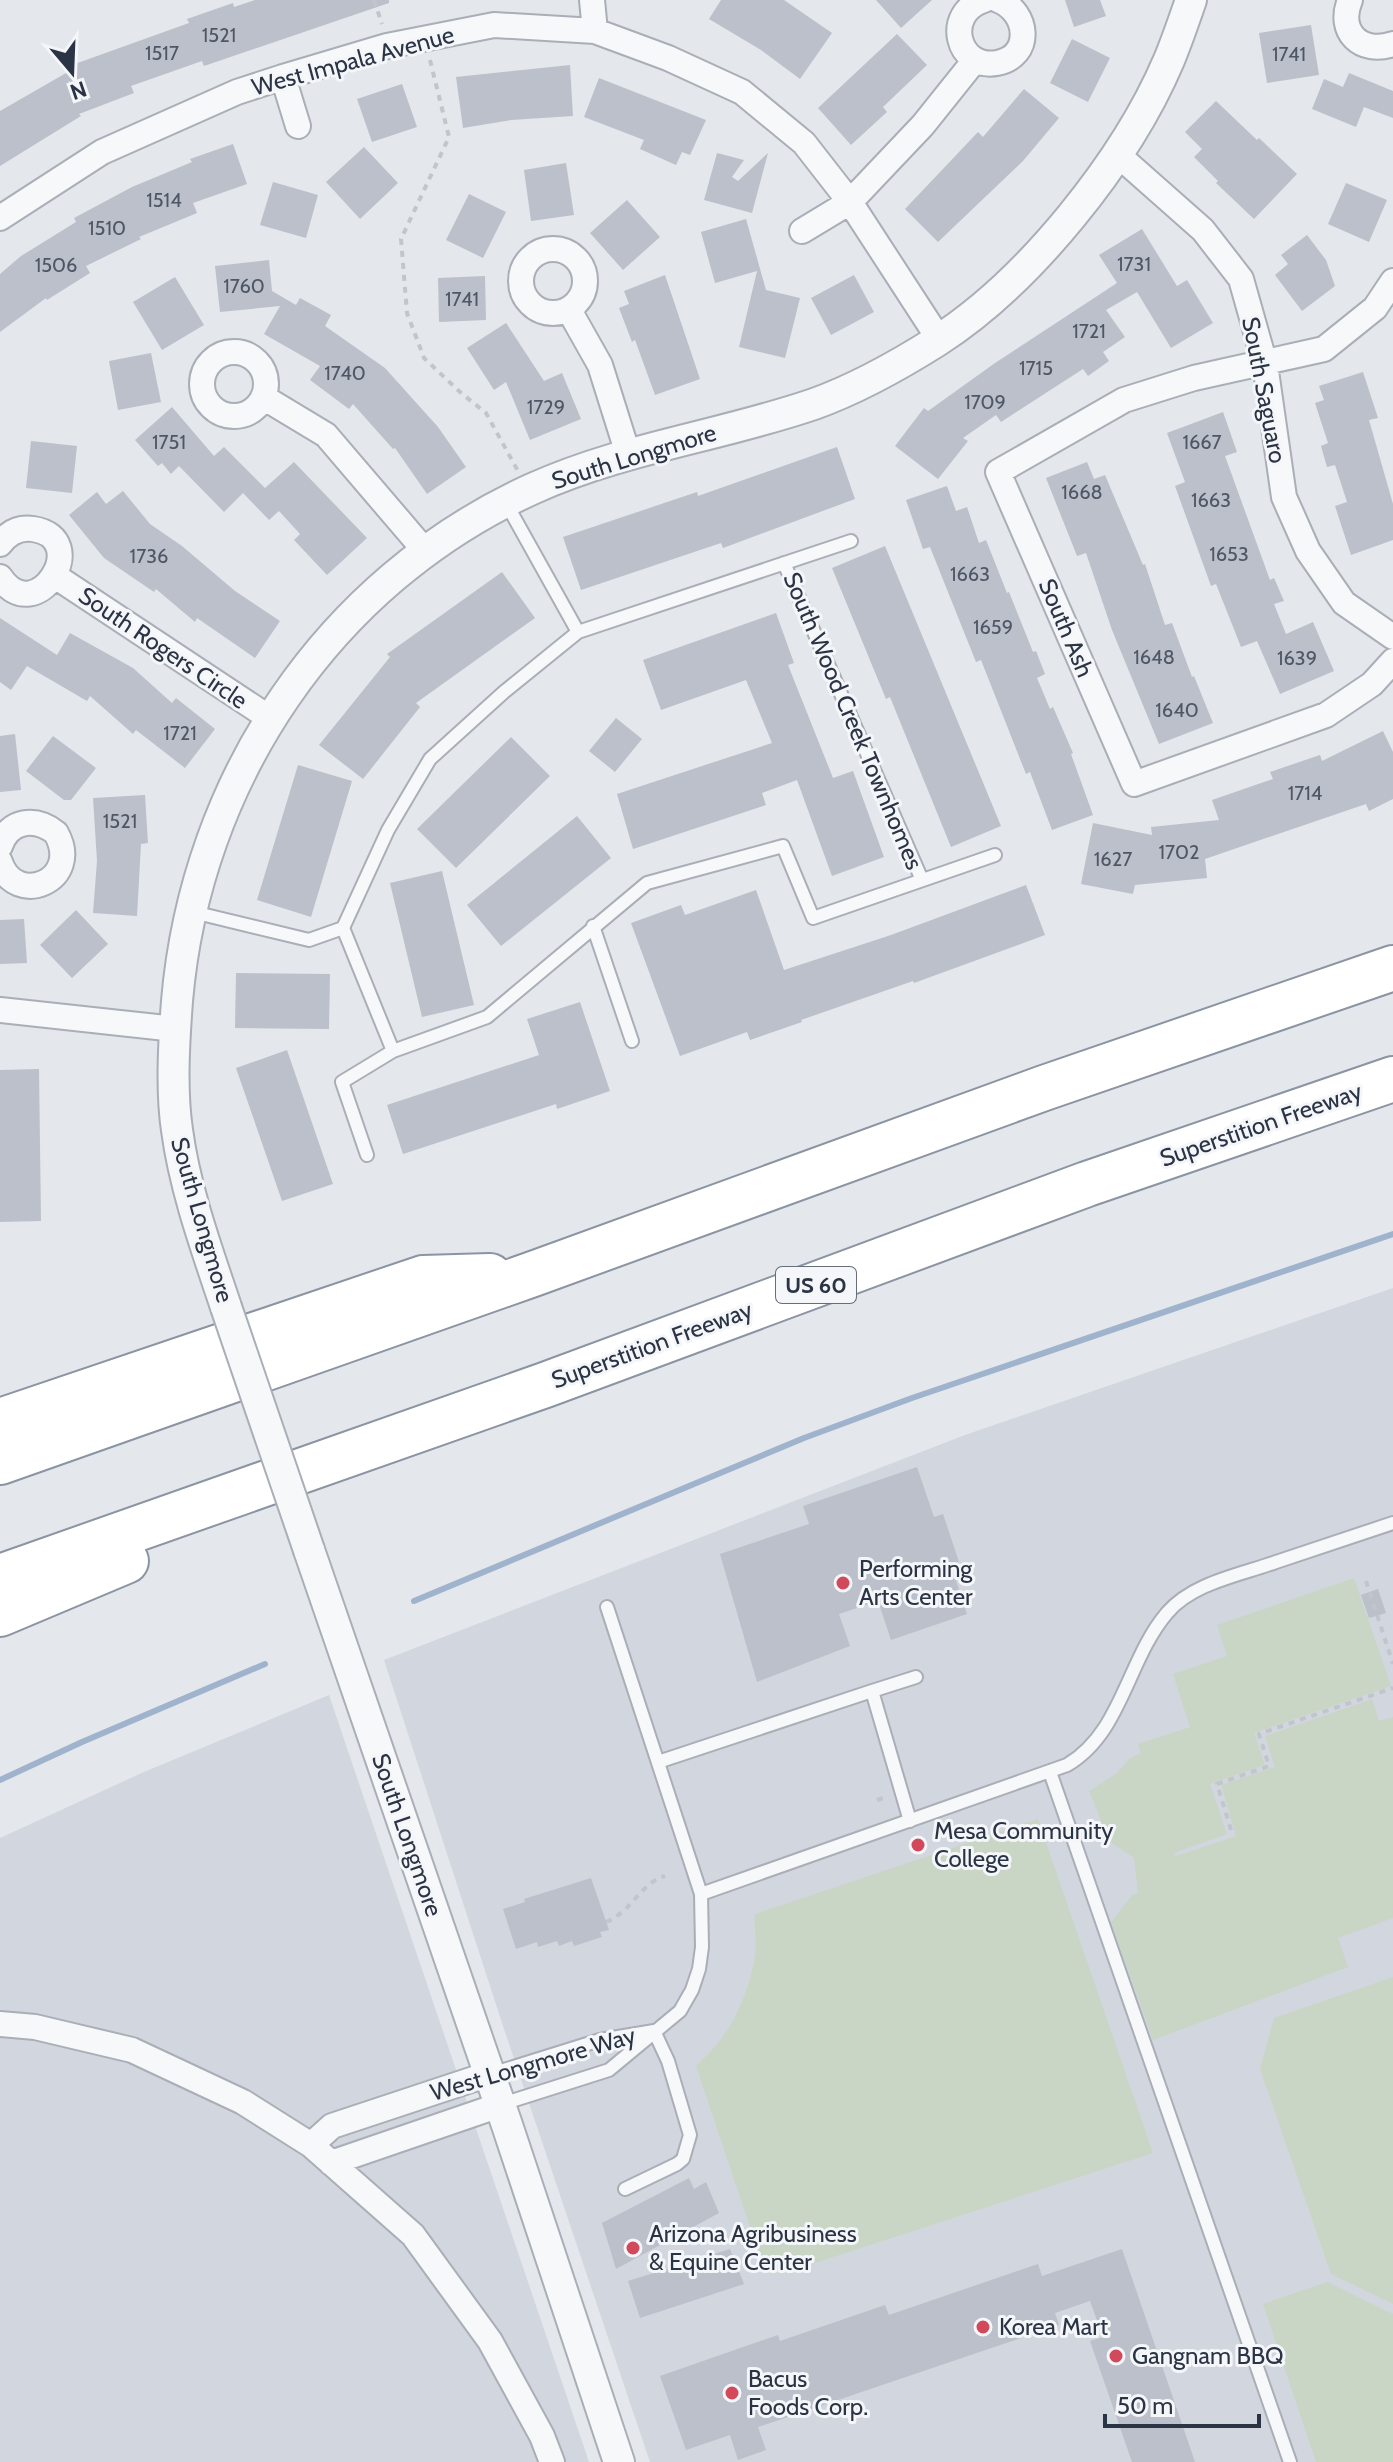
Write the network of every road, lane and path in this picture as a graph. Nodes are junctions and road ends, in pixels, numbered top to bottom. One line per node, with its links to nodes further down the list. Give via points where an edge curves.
1 (592, 0): 6 (street)
2 (984, 0): 9 (street, via 968,8 959,26 961,45)
3 (998, 0): 9 (street, via 1021,20 1021,42 996,63)
4 (1191, 0): 12 (street, South Longmore, via 1169,61)
5 (1350, 0): 8 (street, via 1346,20 1355,38 1372,48)
6 (595, 31): 7 (street, West Impala Avenue, via 494,25); 13 (street, West Impala Avenue, via 742,92 804,143)
7 (426, 38): 10 (street, West Impala Avenue); 22 (path, via 449,137 401,239 407,313 424,358 486,413)
8 (1393, 44)
9 (975, 60): 13 (street)
10 (283, 77): 11 (street); 14 (street, West Impala Avenue, via 102,152)
11 (298, 126)
12 (1117, 154): 18 (street, South Longmore, via 1049,242); 19 (street, South Saguaro, via 1203,230 1241,279)
13 (850, 202): 15 (street); 18 (street, West Impala Avenue)
14 (0, 218)
15 (802, 231)
16 (1393, 281): 19 (street, via 1375,308 1324,349)
17 (569, 310): 21 (street, via 600,365)
18 (939, 339): 21 (street, South Longmore, via 819,402)
19 (1265, 364): 30 (street, South Saguaro, via 1284,497 1308,551 1344,603); 31 (street, South Ash, via 1124,400 998,472 1134,784 1326,715 1372,684)
20 (263, 397): 25 (street, via 326,435)
21 (628, 454): 22 (street, South Longmore)
22 (516, 497): 25 (street, South Longmore); 29 (lane)
23 (851, 541): 26 (lane)
24 (0, 544): 27 (street, South Rogers Circle, via 21,529 47,535 60,559)
25 (426, 552): 32 (street, South Longmore, via 338,630)
26 (784, 563): 29 (lane); 36 (lane, South Wood Creek Townhomes)
27 (55, 576): 28 (street, South Rogers Circle, via 31,592 12,588); 32 (street, South Rogers Circle)
28 (0, 577)
29 (578, 632): 39 (lane, via 430,759 388,830)
30 (1393, 637)
31 (1393, 661)
32 (271, 719): 37 (street, South Longmore, via 240,772)
33 (0, 846): 35 (street, via 17,825 37,823 56,833 63,854 56,875 36,886 7,877)
34 (995, 855): 36 (lane)
35 (0, 862)
36 (922, 880): 38 (lane, via 813,918 783,846 647,883)
37 (190, 912): 39 (lane, via 309,940); 43 (street, South Longmore)
38 (593, 926): 44 (lane); 45 (lane, via 487,1017)
39 (343, 928): 45 (lane)
40 (1393, 957): 47 (highway)
41 (1393, 968): 47 (highway)
42 (0, 1010): 43 (street)
43 (175, 1029): 75 (street, South Longmore, bridge, via 176,1129 199,1227)
44 (632, 1041)
45 (393, 1051): 49 (lane, via 342,1082)
46 (1393, 1079): 50 (highway, Superstition Freeway / US 60)
47 (1044, 1088): 51 (highway)
48 (1393, 1101): 50 (highway)
49 (367, 1155)
50 (1087, 1184): 52 (highway, Superstition Freeway / US 60)
51 (533, 1274): 53 (highway, via 423,1278); 54 (highway)
52 (545, 1385): 56 (highway, Superstition Freeway / US 60); 59 (highway)
53 (0, 1421)
54 (0, 1462)
55 (1393, 1523): 65 (lane, via 1184,1597 1146,1644 1093,1745 1080,1758)
56 (0, 1577)
57 (1366, 1581): 60 (path)
58 (607, 1607): 64 (lane)
59 (0, 1614)
60 (1393, 1664)
61 (916, 1677): 63 (lane)
62 (1393, 1688): 69 (path, via 1259,1734 1269,1766 1217,1784)
63 (872, 1691): 64 (lane); 68 (lane)
64 (658, 1762): 71 (lane)
65 (1050, 1772): 68 (lane); 82 (lane)
66 (887, 1797): 67 (path)
67 (877, 1800)
68 (910, 1821): 71 (lane)
69 (1231, 1830)
70 (665, 1876): 72 (path, via 651,1881 622,1915)
71 (701, 1894): 74 (lane, via 702,1947 692,1990 680,2011)
72 (606, 1922)
73 (0, 2024): 77 (street, via 132,2050 243,2102)
74 (654, 2031): 75 (lane, West Longmore Way, via 600,2040); 76 (lane, West Longmore Way, via 609,2070); 79 (lane, via 690,2135 677,2164)
75 (489, 2074): 76 (street, South Longmore); 77 (street, West Longmore Way, via 332,2126)
76 (500, 2105): 78 (street, West Longmore Way); 81 (street, South Longmore)
77 (311, 2145): 78 (street)
78 (331, 2163): 80 (street, via 413,2235 490,2341)
79 (625, 2189)
80 (552, 2462)
81 (619, 2462)
82 (1290, 2462)

